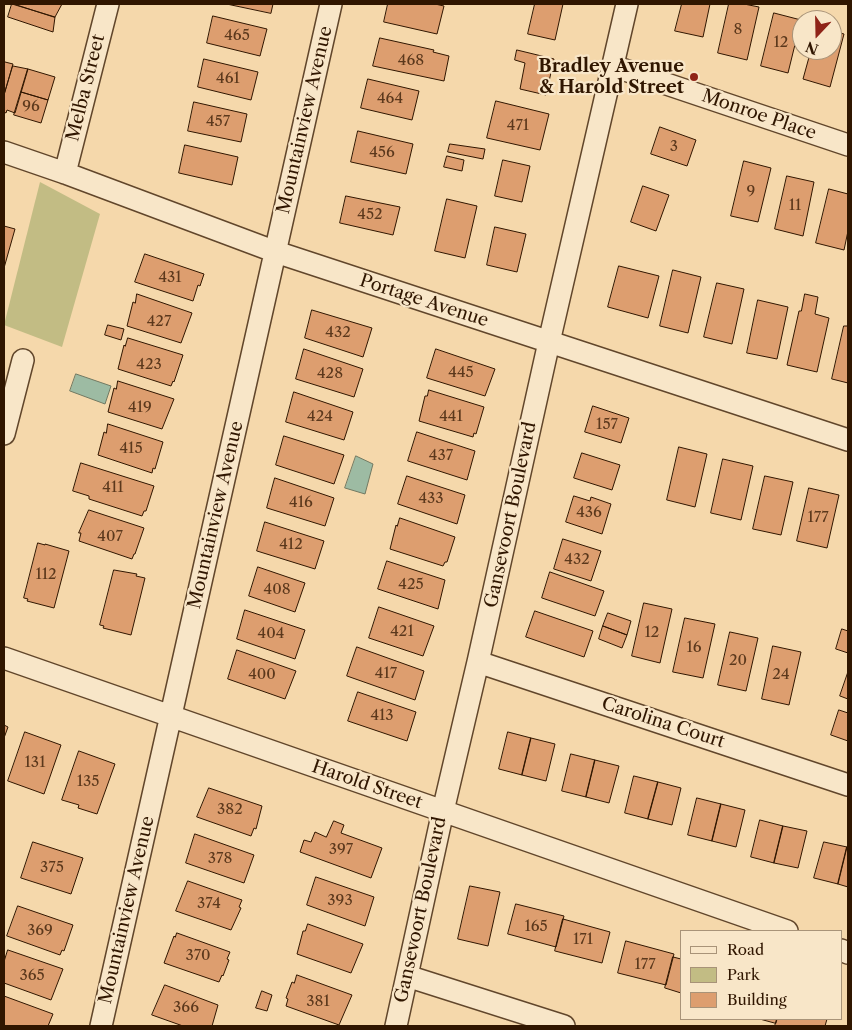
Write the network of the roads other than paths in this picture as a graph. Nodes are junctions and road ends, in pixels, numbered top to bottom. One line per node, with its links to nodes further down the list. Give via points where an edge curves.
1 (108, 4): 7 (street, Melba Street)
2 (331, 4): 8 (street, Mountainview Avenue)
3 (627, 4): 4 (street, Gansevoort Boulevard)
4 (613, 66): 5 (street, Monroe Place); 9 (street, Gansevoort Boulevard)
5 (848, 145)
6 (4, 152): 7 (street, Portage Avenue)
7 (65, 173): 8 (street, Portage Avenue)
8 (276, 252): 9 (street, Portage Avenue); 15 (street, Mountainview Avenue)
9 (549, 342): 12 (street, Portage Avenue); 14 (street, Gansevoort Boulevard)
10 (23, 360): 11 (street)
11 (4, 434)
12 (848, 440)
13 (4, 658): 15 (street, Harold Street)
14 (478, 662): 16 (street, Carolina Court); 17 (street, Gansevoort Boulevard)
15 (171, 717): 17 (street, Harold Street); 20 (street, Mountainview Avenue)
16 (848, 785)
17 (443, 811): 18 (street, Harold Street); 19 (street, Gansevoort Boulevard)
18 (784, 930)
19 (407, 976): 21 (street, Gansevoort Boulevard); 22 (street)
20 (101, 1026)
21 (396, 1026)
22 (564, 1026)

